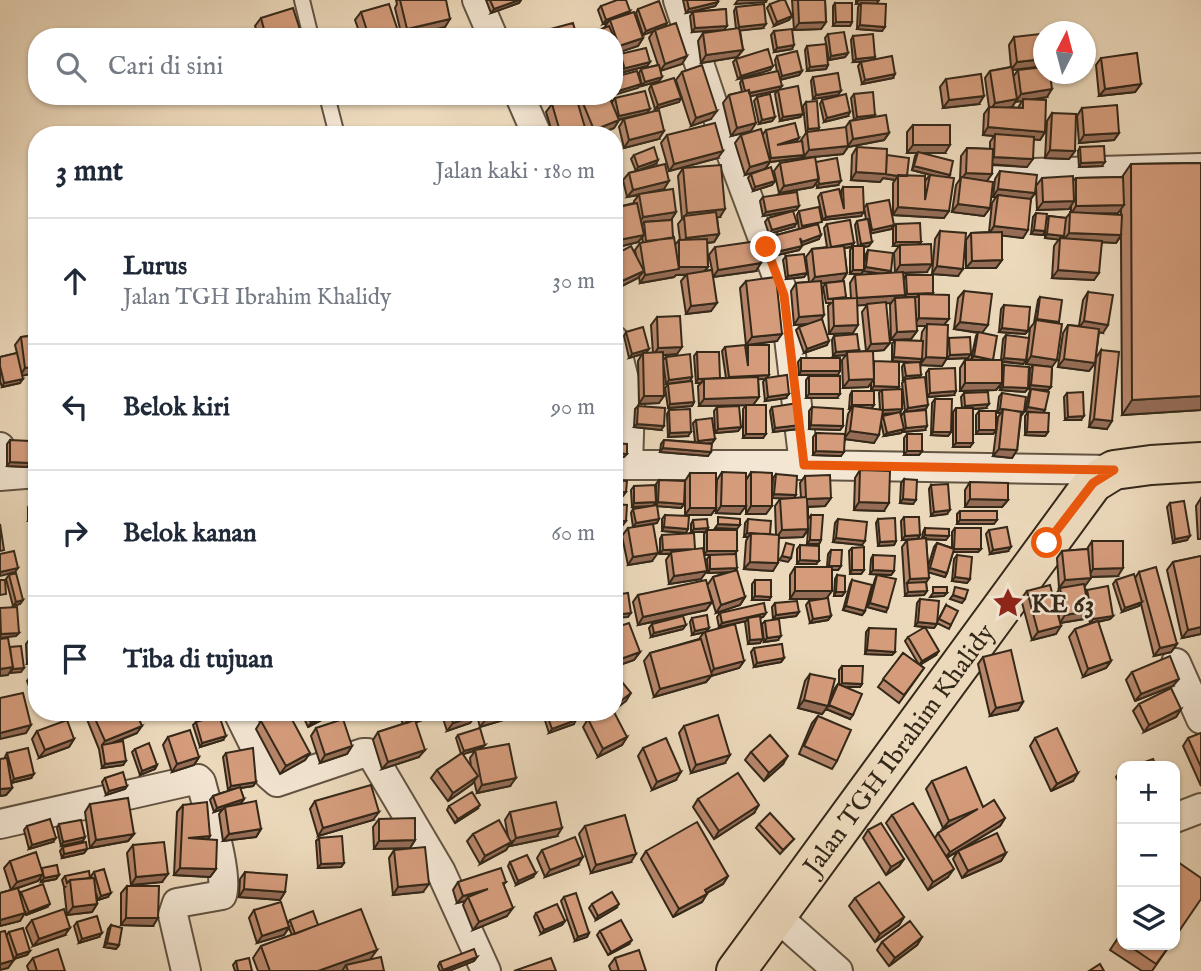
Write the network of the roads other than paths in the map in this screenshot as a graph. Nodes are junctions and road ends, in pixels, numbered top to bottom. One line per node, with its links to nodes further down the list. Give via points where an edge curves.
1 (302, 0): 4 (lane)
2 (477, 0): 5 (street)
3 (678, 0): 17 (street, via 784,295)
4 (309, 28)
5 (489, 28)
6 (329, 105): 8 (lane)
7 (524, 105): 9 (street)
8 (335, 126)
9 (533, 126)
10 (1201, 168): 11 (street)
11 (996, 174)
12 (623, 375): 14 (street, via 630,403)
13 (0, 447): 20 (street)
14 (623, 451)
15 (1201, 462): 18 (main road, Jalan TGH Ibrahim Khalidy)
16 (623, 465): 17 (street)
17 (804, 465): 18 (street)
18 (1114, 470): 27 (main road, Jalan TGH Ibrahim Khalidy, via 1093,483 1079,500)
19 (28, 474): 20 (street)
20 (1, 476)
21 (1175, 663): 22 (street)
22 (1201, 719)
23 (242, 721): 29 (street, via 277,782 363,753 373,757 441,872)
24 (1201, 808): 25 (street)
25 (1180, 816)
26 (0, 824): 28 (street, via 198,779 224,891 177,903 174,908)
27 (776, 916): 30 (main road, Jalan TGH Ibrahim Khalidy); 31 (street)
28 (186, 971)
29 (486, 971)
30 (736, 971)
31 (838, 971)

